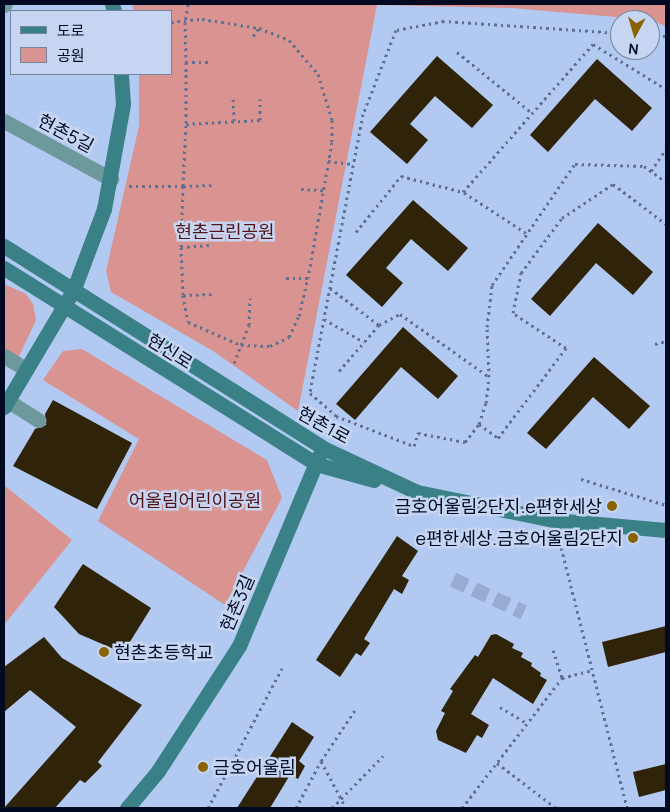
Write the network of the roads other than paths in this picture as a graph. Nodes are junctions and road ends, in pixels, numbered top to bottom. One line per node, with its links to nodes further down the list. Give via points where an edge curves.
1 (121, 75): 3 (street, 현촌5길, via 123,104)
2 (4, 121): 3 (street, 현촌5길)
3 (111, 179): 6 (street, 현촌5길)
4 (4, 246): 6 (street, 현촌1로)
5 (4, 268): 7 (street, 현신로)
6 (73, 291): 7 (street, 현촌5길); 12 (street, 현촌1로)
7 (64, 307): 9 (street, 현촌5길); 13 (street, 현신로)
8 (4, 356): 9 (street)
9 (26, 369): 10 (street, 현촌5길)
10 (6, 404): 11 (street)
11 (38, 420)
12 (323, 448): 13 (street, 현촌3길); 14 (street, 현촌1로)
13 (316, 464): 14 (street, 현신로); 16 (street, 현촌3길, via 239,646 158,771)
14 (416, 492): 15 (street, 현촌1로, via 554,520)
15 (666, 530)
16 (127, 808)

